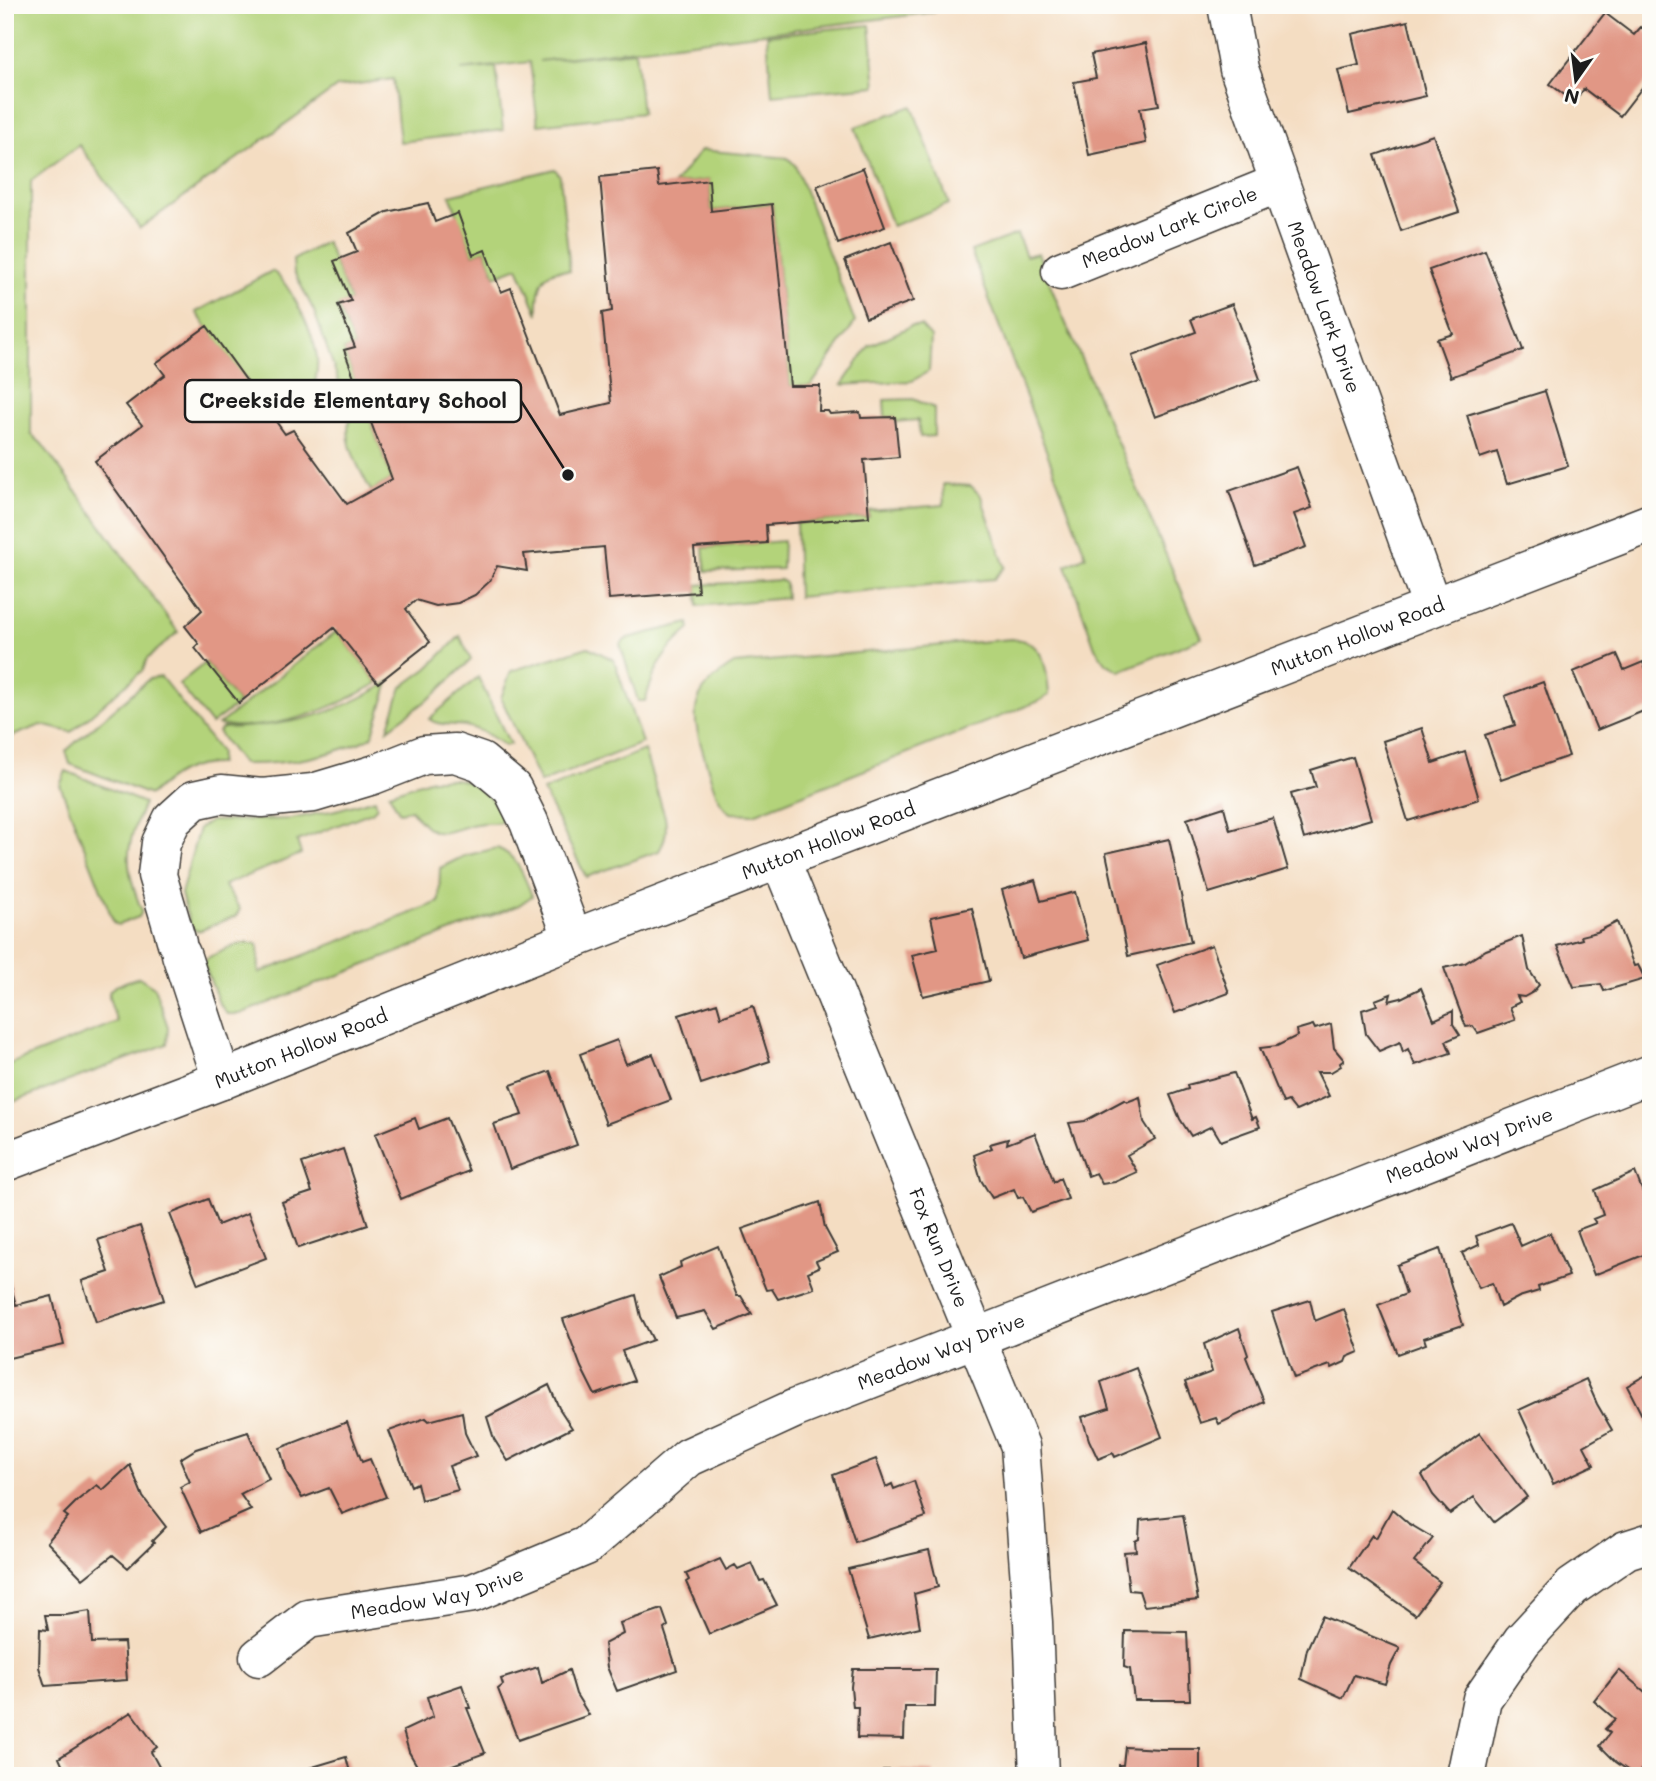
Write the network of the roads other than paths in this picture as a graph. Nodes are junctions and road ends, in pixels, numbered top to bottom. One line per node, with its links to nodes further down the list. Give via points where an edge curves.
1 (1227, 5): 2 (street, Meadow Lark Drive, via 1239,69)
2 (1279, 183): 3 (street, Meadow Lark Circle); 5 (street, Meadow Lark Drive)
3 (1061, 271)
4 (1651, 523): 5 (street, Mutton Hollow Road)
5 (1432, 607): 6 (street, Mutton Hollow Road)
6 (780, 859): 7 (street, Mutton Hollow Road); 11 (street, Fox Run Drive)
7 (573, 939): 9 (street, Mutton Hollow Road); 9 (street, via 530,822 512,789 481,762 455,753 424,755 313,793 262,798 221,794 194,800 172,820 161,843 157,875)
8 (1651, 1074): 11 (street, Meadow Way Drive)
9 (222, 1080): 10 (street, Mutton Hollow Road)
10 (5, 1162)
11 (976, 1338): 13 (street, Meadow Way Drive, via 796,1408 689,1457 586,1546 473,1593 307,1619); 14 (street, Fox Run Drive, via 1020,1446)
12 (1651, 1542): 15 (street, via 1626,1550 1572,1587 1522,1642 1482,1699)
13 (259, 1657)
14 (1039, 1776)
15 (1466, 1776)

